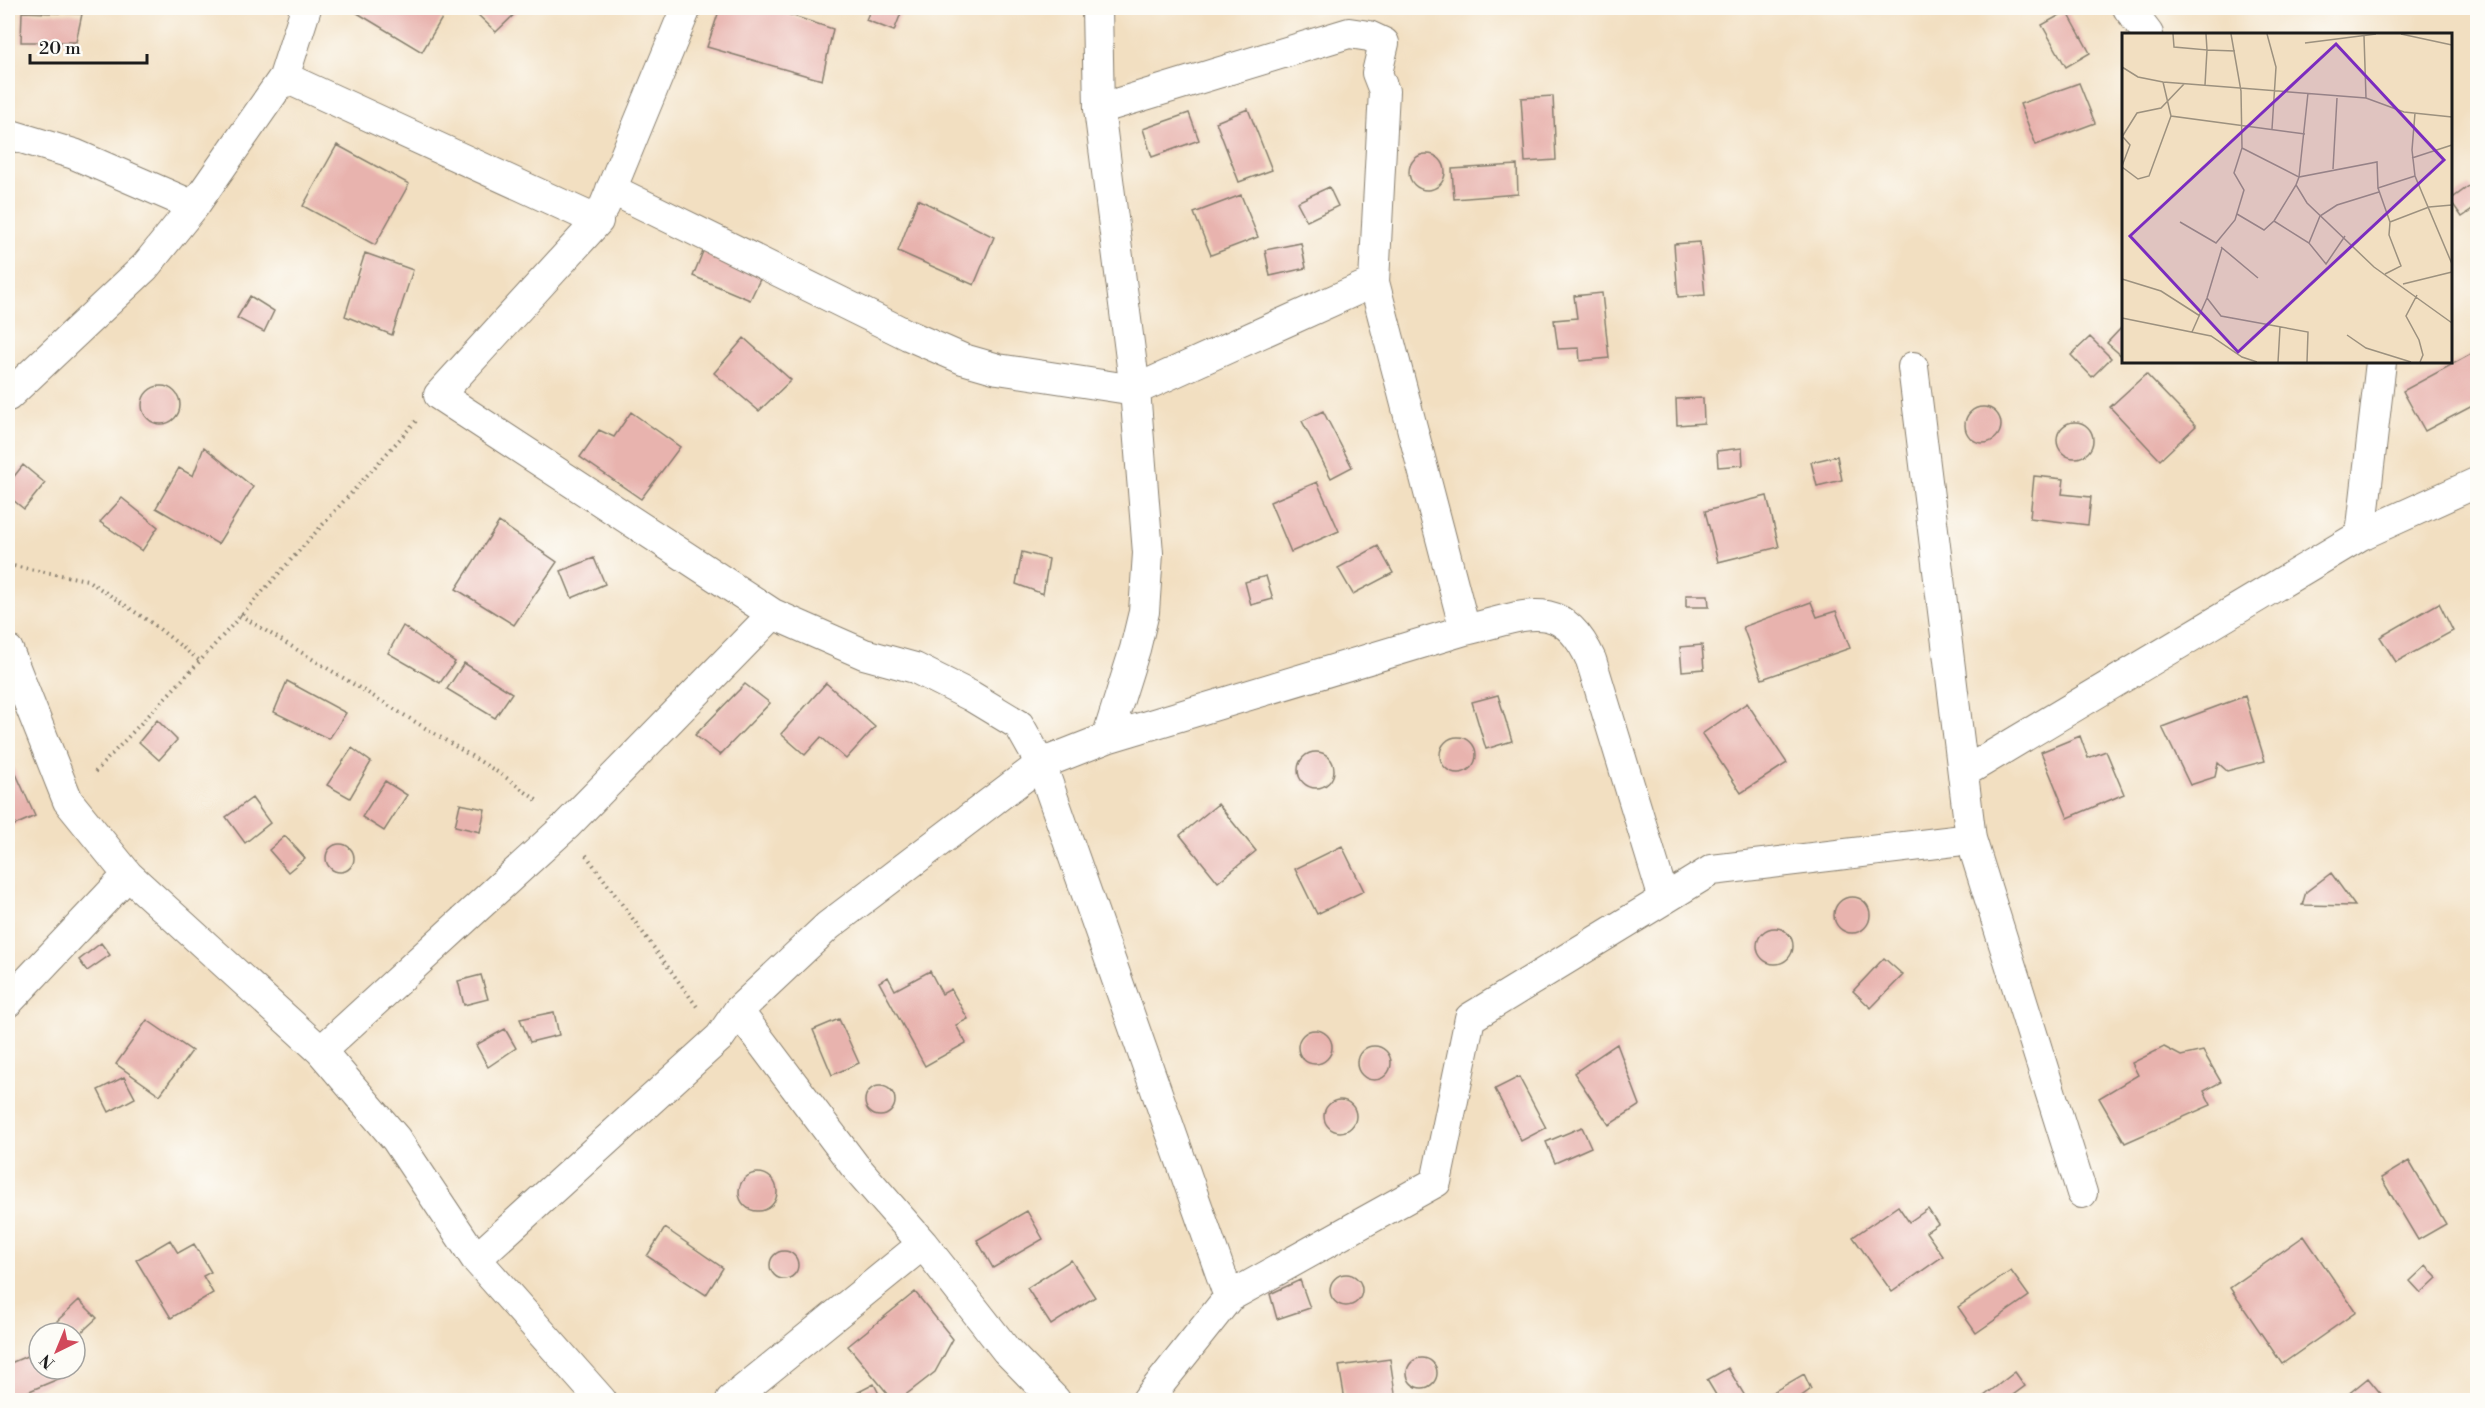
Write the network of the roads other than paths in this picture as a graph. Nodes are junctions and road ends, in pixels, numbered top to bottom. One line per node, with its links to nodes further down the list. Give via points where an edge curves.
1 (306, 8): 6 (street)
2 (686, 8): 9 (street)
3 (1097, 8): 7 (street)
4 (2128, 8): 5 (street)
5 (2147, 33)
6 (284, 77): 10 (street); 11 (street)
7 (1099, 109): 12 (street, via 1349,33 1384,43 1377,74 1384,91); 15 (street)
8 (8, 134): 10 (street, via 74,154)
9 (611, 189): 11 (street); 15 (street, via 963,359 998,369)
10 (194, 206): 16 (street, via 146,267)
11 (598, 221): 19 (street, via 439,395)
12 (1374, 282): 15 (street); 20 (street)
13 (2381, 363): 18 (street)
14 (1913, 367): 24 (street)
15 (1135, 390): 22 (street, via 1148,553 1144,612)
16 (8, 396)
17 (2478, 482): 18 (street)
18 (2361, 536): 24 (street)
19 (773, 614): 23 (street, via 864,654 915,668 971,696 1019,726); 30 (street, via 566,826)
20 (1465, 630): 22 (street); 27 (street, via 1540,613 1562,621 1580,636 1591,660)
21 (8, 650): 26 (street, via 68,801)
22 (1107, 738): 23 (street)
23 (1041, 764): 29 (street, via 828,926); 34 (street)
24 (1963, 773): 25 (street)
25 (1971, 839): 27 (street, via 1712,870); 31 (street)
26 (128, 875): 28 (street); 30 (street)
27 (1664, 899): 34 (street, via 1470,1017 1436,1182)
28 (8, 1002)
29 (738, 1011): 32 (street, via 854,1165); 33 (street, via 720,1037)
30 (321, 1051): 33 (street, via 396,1139)
31 (2082, 1193)
32 (923, 1244): 36 (street); 37 (street, via 1006,1350)
33 (476, 1259): 35 (street)
34 (1229, 1297): 38 (street)
35 (601, 1401)
36 (731, 1401)
37 (1055, 1401)
38 (1147, 1401)

